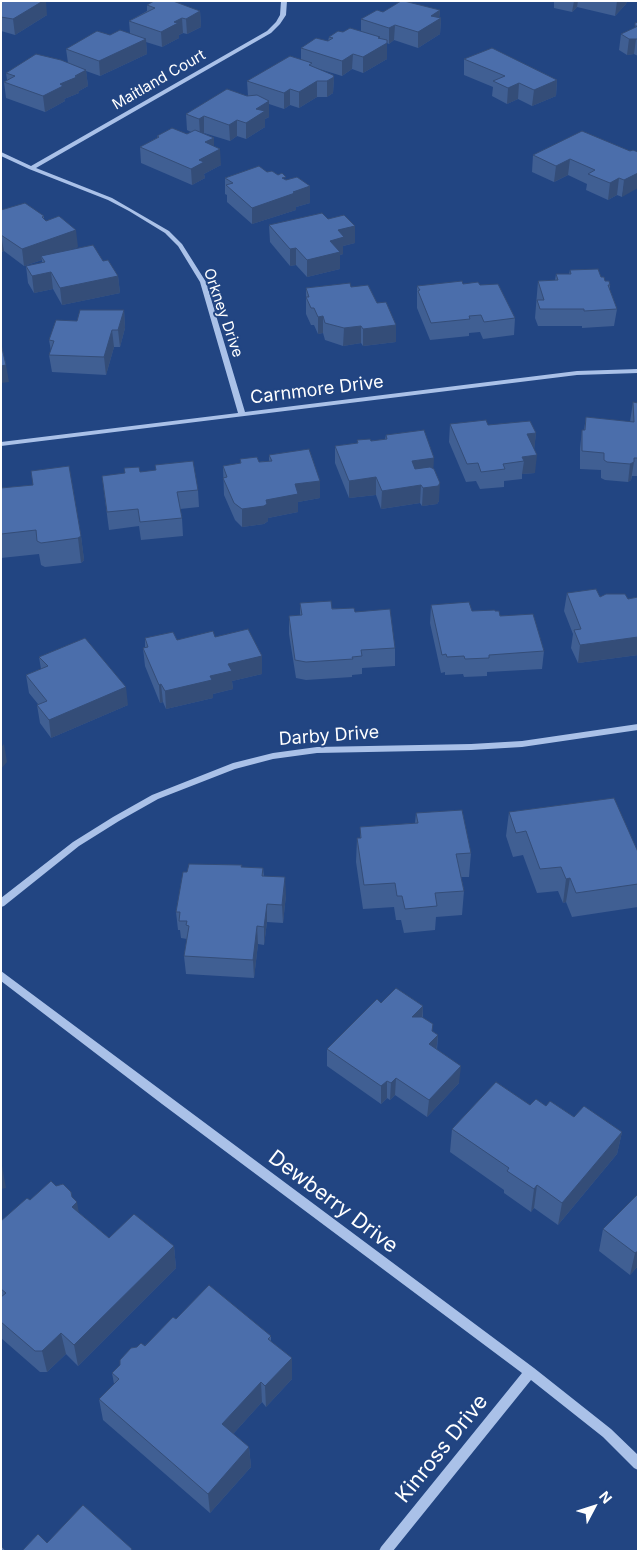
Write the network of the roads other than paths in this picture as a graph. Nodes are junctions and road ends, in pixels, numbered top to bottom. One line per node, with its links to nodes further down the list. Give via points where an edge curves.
1 (284, 1): 3 (street, Maitland Court, via 283,15 269,32)
2 (1, 154): 3 (street, Orkney Drive)
3 (31, 168): 5 (street, Orkney Drive, via 132,210 167,232 180,245 203,282)
4 (638, 371): 5 (street, Carnmore Drive, via 577,373)
5 (242, 414): 6 (street, Carnmore Drive)
6 (1, 444)
7 (638, 727): 8 (street, Darby Drive, via 522,744 317,750 233,766 163,794 116,819 76,844)
8 (1, 903)
9 (1, 975): 10 (street, Dewberry Drive)
10 (530, 1372): 11 (street, Dewberry Drive, via 607,1433); 12 (street, Kinross Drive)
11 (638, 1464)
12 (385, 1551)

